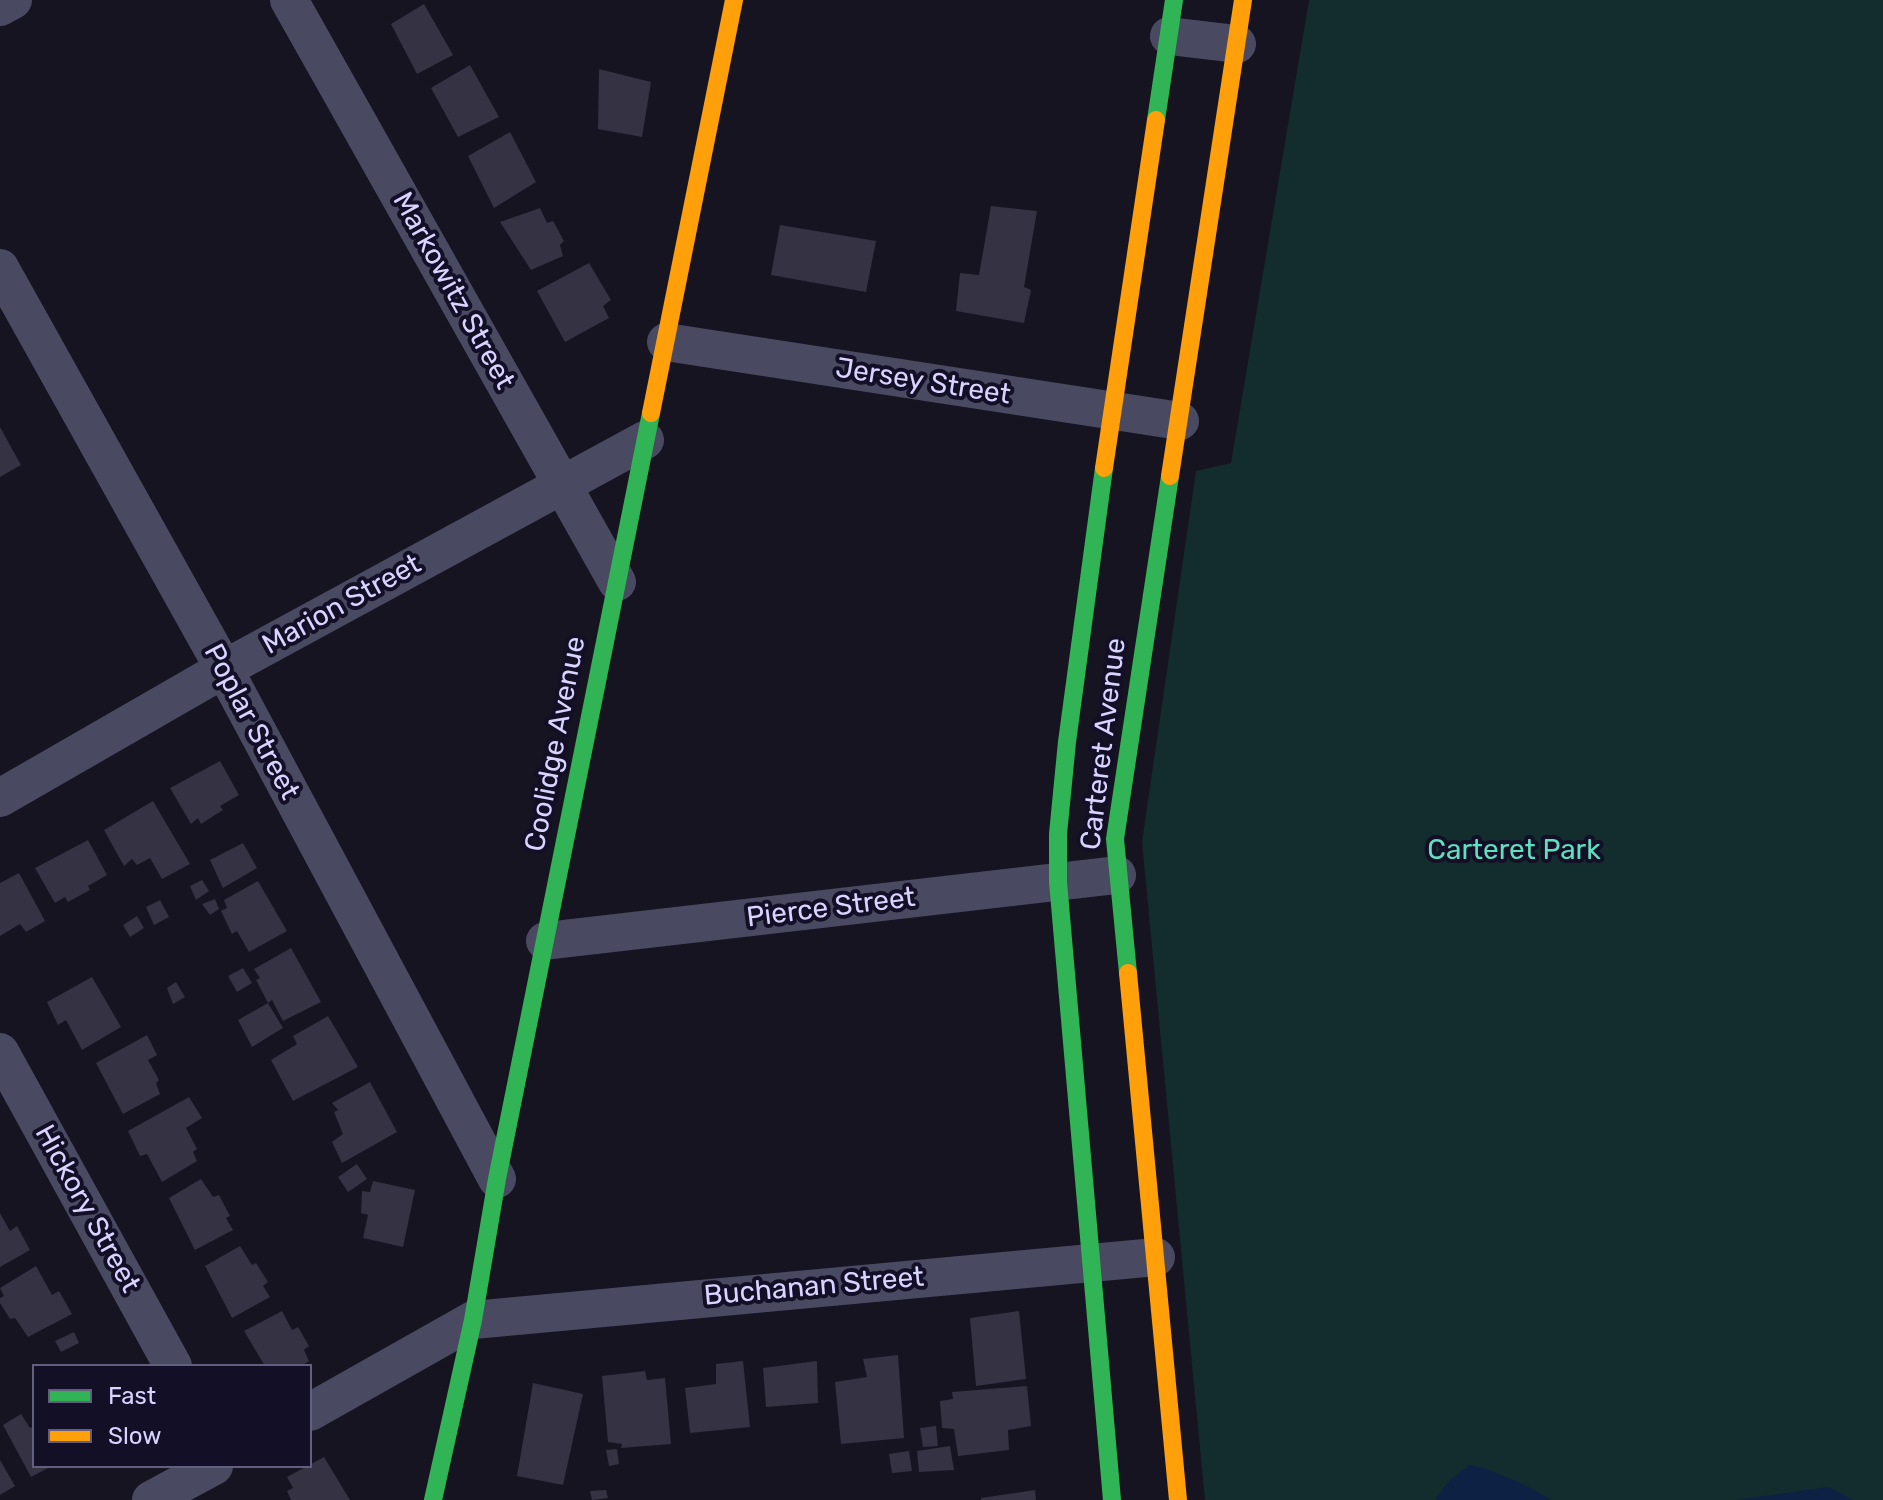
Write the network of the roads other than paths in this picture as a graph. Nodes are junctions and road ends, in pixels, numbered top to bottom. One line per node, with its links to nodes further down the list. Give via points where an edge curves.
1 (13, 0): 5 (street)
2 (289, 0): 13 (street, Markowitz Street)
3 (734, 0): 9 (street, Coolidge Avenue)
4 (1243, 0): 7 (street, Carteret Avenue)
5 (0, 7)
6 (1172, 18): 7 (street); 10 (street, Carteret Avenue)
7 (1237, 44): 11 (street, Carteret Avenue)
8 (0, 268): 15 (street, Poplar Street)
9 (666, 342): 10 (street, Jersey Street); 12 (street, Coolidge Avenue)
10 (1112, 411): 11 (street, Jersey Street); 18 (street, Carteret Avenue, via 1067,742)
11 (1180, 421): 17 (street, Carteret Avenue, via 1121,795)
12 (645, 440): 13 (street, Marion Street); 14 (street, Coolidge Avenue)
13 (561, 484): 14 (street, Markowitz Street); 15 (street, Marion Street)
14 (617, 582): 19 (street, Coolidge Avenue)
15 (224, 669): 16 (street, Marion Street); 21 (street, Poplar Street)
16 (0, 798)
17 (1117, 875): 18 (street, Pierce Street); 22 (street, Carteret Avenue)
18 (1058, 882): 19 (street, Pierce Street); 23 (street, Carteret Avenue)
19 (545, 941): 21 (street, Coolidge Avenue)
20 (0, 1052): 25 (street, Hickory Street)
21 (497, 1179): 24 (street, Coolidge Avenue)
22 (1156, 1257): 23 (street, Buchanan Street); 31 (street, Carteret Avenue)
23 (1090, 1262): 24 (street, Buchanan Street); 30 (street, Carteret Avenue)
24 (473, 1320): 26 (street); 29 (street, Coolidge Avenue)
25 (172, 1364)
26 (312, 1411)
27 (210, 1468): 28 (street)
28 (151, 1500)
29 (433, 1500)
30 (1112, 1500)
31 (1178, 1500)

